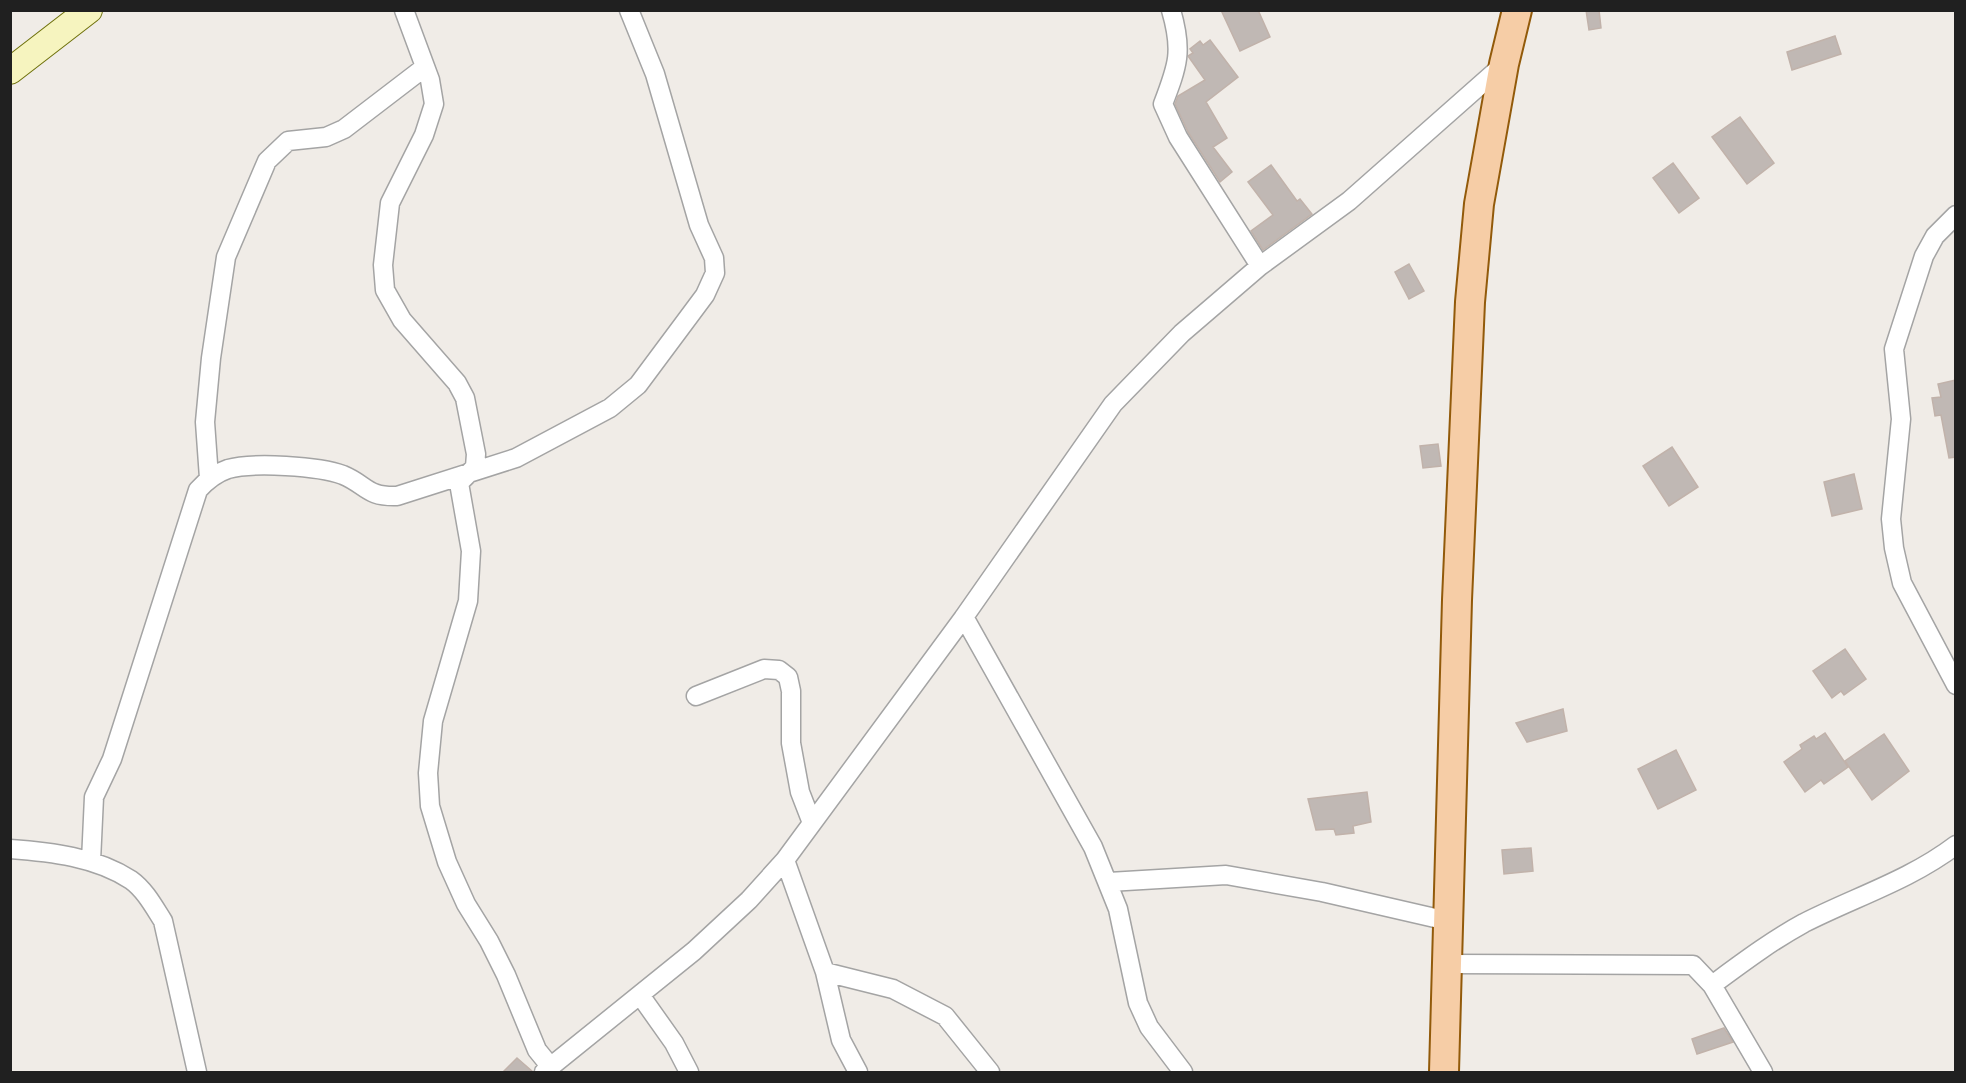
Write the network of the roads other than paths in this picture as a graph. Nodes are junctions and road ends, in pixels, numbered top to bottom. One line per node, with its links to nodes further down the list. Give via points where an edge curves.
1 (89, 10): 8 (street)
2 (404, 10): 7 (street)
3 (629, 10): 11 (street, via 655,74 716,273 705,295 638,386 610,408 516,458)
4 (1171, 10): 10 (street, via 1179,42 1176,69 1163,104 1178,137)
5 (1517, 10): 6 (main road)
6 (1504, 64): 10 (street, via 1349,201); 22 (main road, via 1479,204 1470,302)
7 (425, 67): 11 (street, via 434,104 424,135 390,203 383,265 385,290 402,320 457,383 465,398 476,454 475,467); 12 (street, via 344,129 326,138 288,141 267,161 226,257 205,422)
8 (10, 71)
9 (1956, 215): 14 (street, via 1935,236 1924,256 1894,349 1901,419 1891,519 1902,583)
10 (1260, 266): 13 (street, via 1182,333 1113,404)
11 (466, 476): 12 (street, via 397,496 380,497 345,476 322,469 229,469); 27 (street, via 459,483 471,551 468,601 433,721 428,773 430,806 447,862 502,966)
12 (208, 478): 20 (street, via 198,490 112,759 94,797)
13 (964, 616): 16 (street); 21 (street)
14 (1956, 685)
15 (696, 696): 16 (street, via 764,669 779,670 788,677 791,743 800,792)
16 (812, 823): 19 (street)
17 (1956, 845): 25 (street, via 1892,883 1805,923)
18 (10, 849): 20 (street)
19 (785, 860): 24 (street); 26 (street, via 749,900)
20 (91, 861): 28 (street, via 132,881 163,921)
21 (1109, 882): 22 (street, via 1226,875); 32 (street, via 1138,1003 1149,1027)
22 (1448, 921): 23 (main road)
23 (1447, 964): 25 (street, via 1694,965); 33 (main road)
24 (825, 972): 30 (street, via 841,1040); 31 (street, via 893,989 945,1016)
25 (1712, 985): 34 (street)
26 (640, 995): 27 (street); 29 (street)
27 (547, 1069)
28 (197, 1072)
29 (689, 1072)
30 (858, 1072)
31 (990, 1072)
32 (1183, 1072)
33 (1444, 1072)
34 (1763, 1072)

